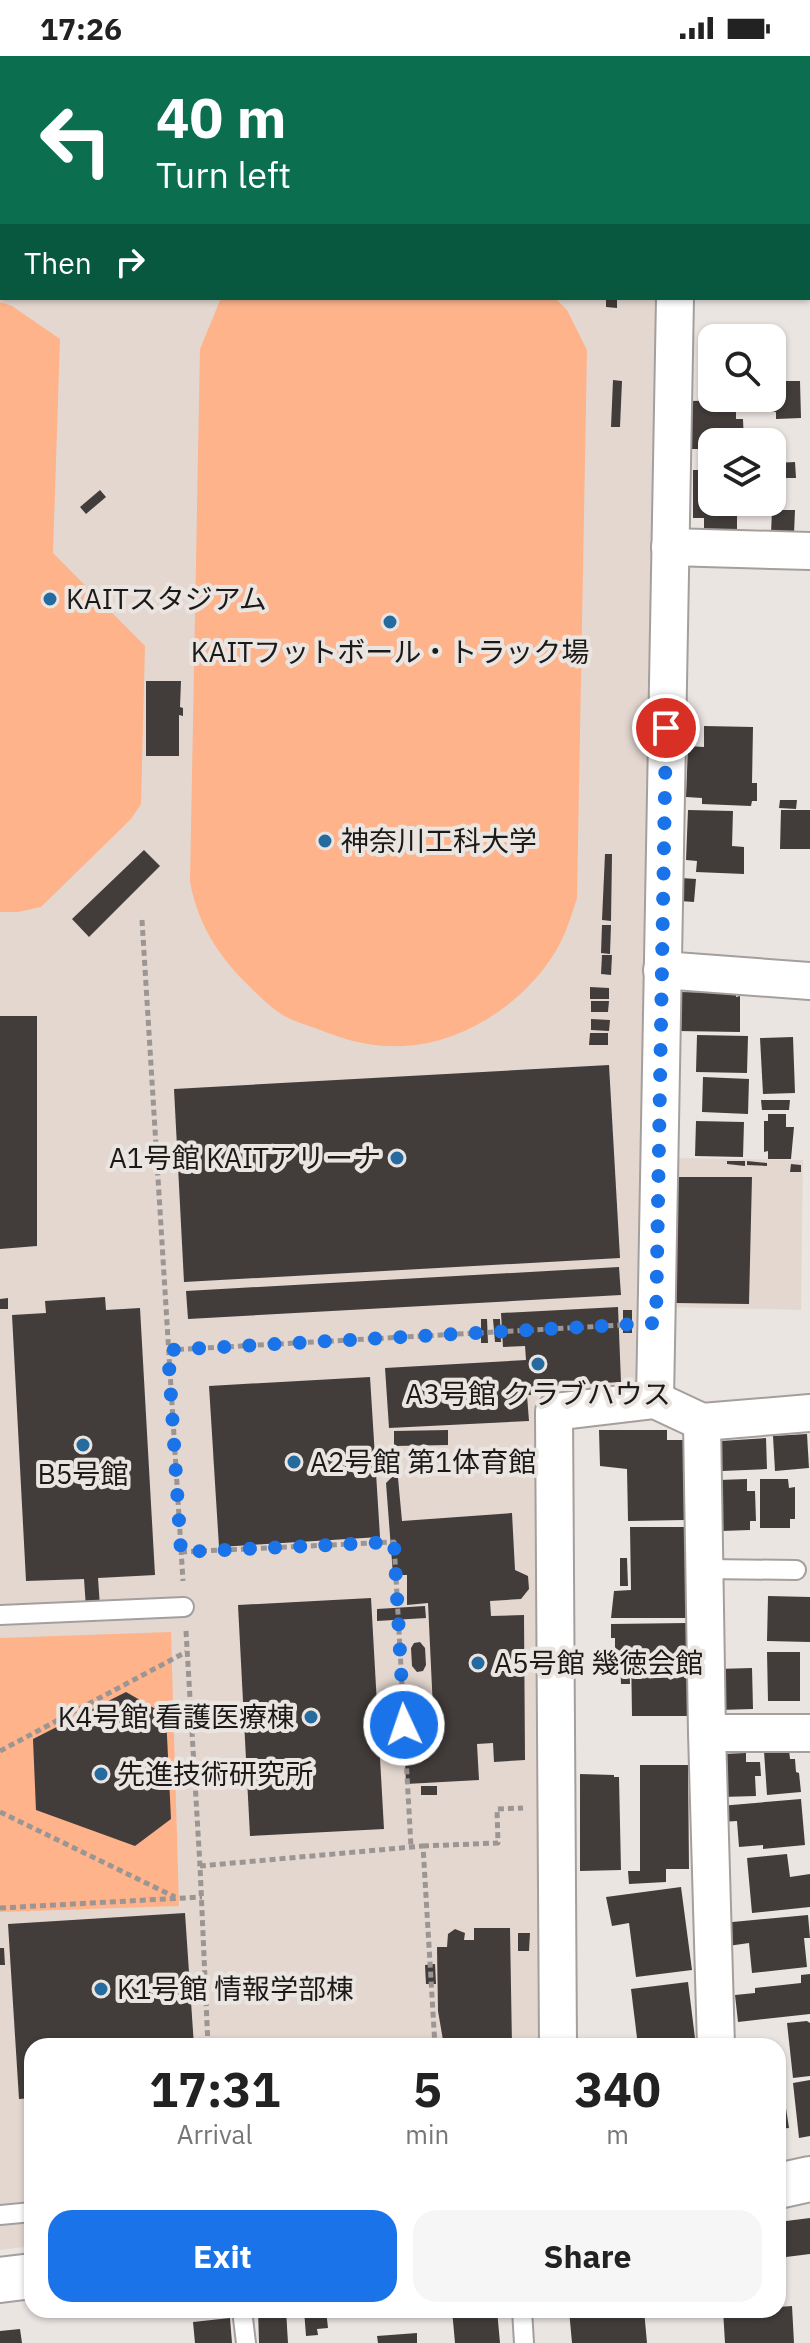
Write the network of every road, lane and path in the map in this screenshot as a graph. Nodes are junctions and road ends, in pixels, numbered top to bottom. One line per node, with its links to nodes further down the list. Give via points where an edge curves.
1 (675, 300): 2 (street)
2 (670, 547): 3 (street); 5 (street)
3 (810, 551)
4 (142, 920): 8 (path)
5 (662, 970): 6 (street); 7 (street)
6 (810, 981)
7 (656, 1323): 8 (path); 9 (street)
8 (168, 1350): 12 (path)
9 (655, 1400): 11 (street); 31 (street, via 554,1412)
10 (810, 1413): 11 (street)
11 (702, 1422): 13 (street)
12 (181, 1552): 15 (path); 24 (path, via 394,1542)
13 (706, 1569): 14 (lane); 18 (street)
14 (796, 1570)
15 (184, 1607): 16 (lane); 17 (path)
16 (0, 1615)
17 (187, 1652): 20 (path); 25 (path)
18 (707, 1733): 19 (street); 32 (street)
19 (810, 1733)
20 (0, 1751)
21 (497, 1809): 23 (path, via 498,1843)
22 (0, 1812): 26 (path)
23 (423, 1846): 24 (path); 30 (path)
24 (411, 1847): 25 (path)
25 (200, 1866): 27 (path)
26 (176, 1897): 27 (path); 28 (path)
27 (202, 1897): 29 (path)
28 (0, 1908)
29 (208, 2038)
30 (435, 2038)
31 (558, 2038)
32 (716, 2038)
33 (810, 2179): 34 (main road)
34 (786, 2184)
35 (24, 2213): 36 (lane)
36 (0, 2215)
37 (24, 2277): 38 (main road)
38 (0, 2280)
39 (243, 2318): 41 (lane)
40 (522, 2318): 42 (lane)
41 (246, 2343)
42 (524, 2343)

